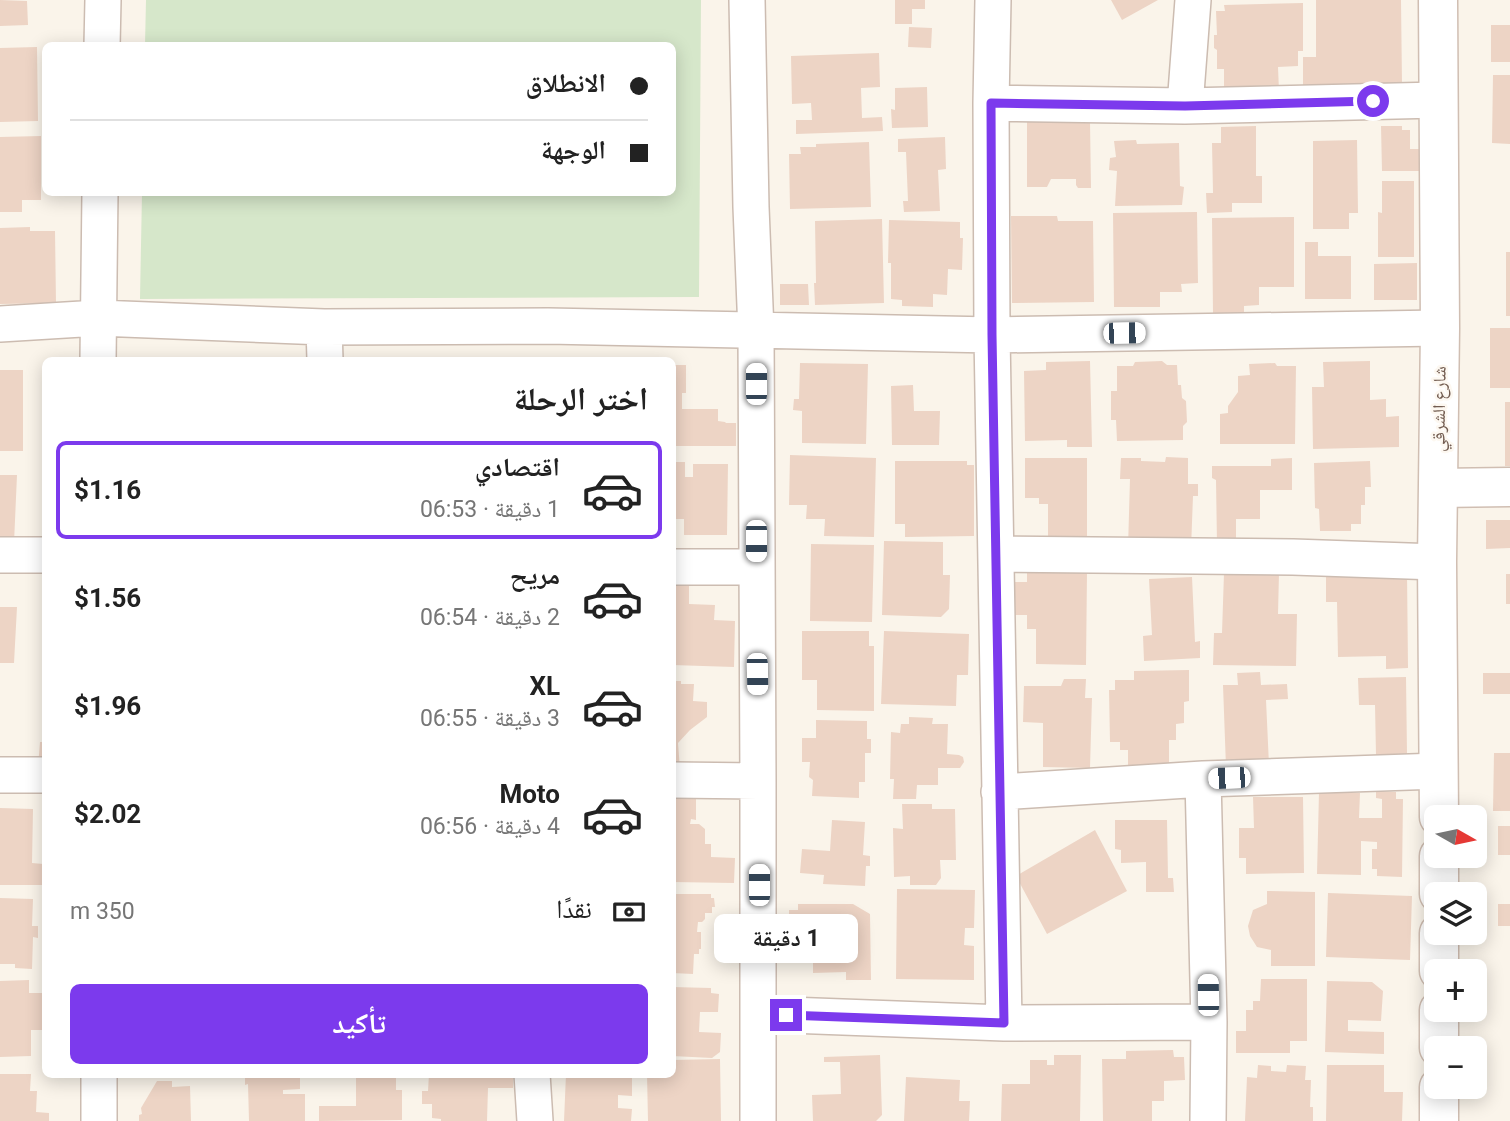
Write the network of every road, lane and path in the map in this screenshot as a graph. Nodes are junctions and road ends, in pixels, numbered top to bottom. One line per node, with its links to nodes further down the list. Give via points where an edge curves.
1 (103, 0): 6 (street)
2 (747, 0): 14 (street)
3 (993, 0): 8 (street)
4 (1193, 0): 9 (street)
5 (1438, 0): 7 (street, شارع الشرقي)
6 (102, 42)
7 (1438, 100): 9 (street); 13 (street, شارع الشرقي)
8 (991, 103): 9 (street); 15 (street)
9 (1185, 106)
10 (100, 196): 11 (street)
11 (98, 318): 12 (street); 16 (street); 17 (street)
12 (0, 324)
13 (1440, 328): 15 (street); 19 (street, شارع الشرقي)
14 (756, 331): 15 (street); 16 (street, via 548,326); 25 (street)
15 (992, 335): 20 (street)
16 (325, 344)
17 (98, 357)
18 (1510, 487): 19 (street)
19 (1438, 488): 23 (street, شارع الشرقي)
20 (996, 554): 23 (street); 32 (street)
21 (0, 555): 22 (street)
22 (42, 555)
23 (1437, 562): 26 (street, شارع الشرقي)
24 (676, 567): 25 (street)
25 (756, 567): 31 (street)
26 (1439, 771): 29 (street); 33 (street, شارع الشرقي)
27 (0, 775): 28 (street)
28 (42, 775)
29 (1203, 779): 32 (street); 35 (street)
30 (676, 780): 31 (street)
31 (758, 781): 34 (street)
32 (999, 792): 36 (street)
33 (1439, 805)
34 (759, 1014): 36 (street); 42 (street)
35 (1209, 1022): 36 (street); 43 (street)
36 (1004, 1023)
37 (99, 1078): 40 (street)
38 (532, 1078): 41 (street)
39 (1439, 1099): 44 (street)
40 (99, 1121)
41 (535, 1121)
42 (758, 1121)
43 (1208, 1121)
44 (1439, 1121)

